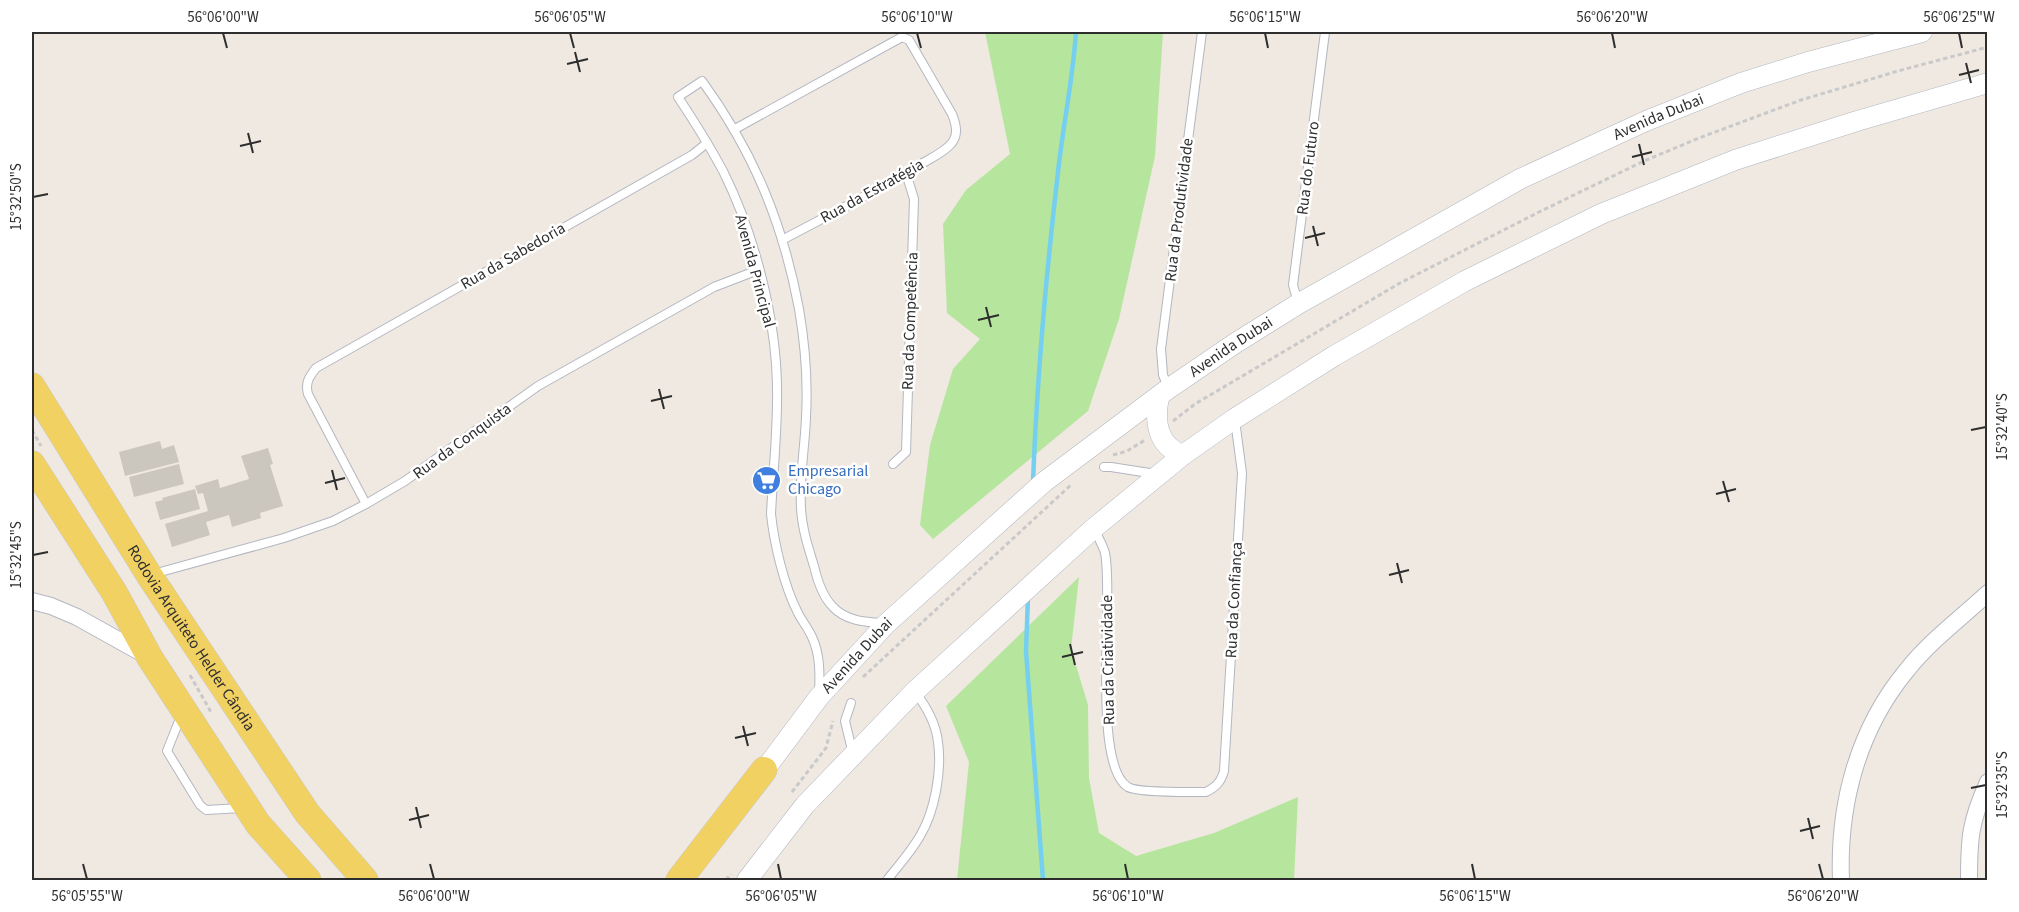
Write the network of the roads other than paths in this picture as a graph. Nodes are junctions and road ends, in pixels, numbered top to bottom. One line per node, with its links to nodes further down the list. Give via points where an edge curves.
1 (1202, 32): 12 (lane, Rua da Produtividade, via 1161,349)
2 (1325, 32): 10 (lane, Rua do Futuro, via 1293,285)
3 (1923, 32): 10 (street, Avenida Dubai, via 1752,79 1646,121 1520,179)
4 (1988, 83): 13 (street, via 1735,160 1601,214 1465,281)
5 (735, 129): 6 (lane, Avenida Principal, via 702,81 678,97); 7 (lane, Rua da Estratégia, via 902,37 909,40 956,123 952,143); 8 (lane, Avenida Principal, via 768,198)
6 (707, 143): 9 (lane, Avenida Principal, via 738,207); 19 (lane, Rua da Sabedoria, via 316,368 306,386 308,394)
7 (906, 173): 8 (lane, Rua da Estratégia); 16 (lane, Rua da Competência, via 914,200 906,452)
8 (782, 240): 24 (lane, Avenida Principal, via 799,310 806,373 801,496 805,534 816,575 833,607 848,618)
9 (758, 270): 19 (lane, Rua da Conquista, via 714,287 538,386 405,482); 27 (lane, Avenida Principal, via 773,340 777,385 771,514 786,579 817,653)
10 (1298, 304): 12 (street, Avenida Dubai)
11 (32, 386): 21 (main road, Rodovia Arquiteto Helder Cândia)
12 (1163, 393): 14 (street, via 1155,416 1161,438); 24 (street, Avenida Dubai, via 1044,482)
13 (1234, 419): 14 (street); 33 (lane, Rua da Confiança, via 1242,473 1224,771 1221,780 1206,792)
14 (1183, 455): 18 (street)
15 (37, 456): 25 (main road)
16 (893, 464)
17 (1104, 467): 18 (lane)
18 (1160, 474): 20 (street)
19 (366, 504): 21 (lane, Rua da Conquista, via 333,521 284,538)
20 (1094, 528): 26 (street); 33 (lane, Rua da Criatividade, via 1105,553 1109,735 1120,780)
21 (149, 575): 36 (main road, Rodovia Arquiteto Helder Cândia, via 307,813)
22 (1988, 593): 41 (street, via 1908,669 1876,716 1856,760 1846,797)
23 (32, 602): 25 (street, via 77,617)
24 (886, 624): 27 (street, Avenida Dubai)
25 (150, 658): 29 (main road)
26 (914, 692): 30 (street); 40 (lane, via 932,720 939,765 926,824)
27 (819, 697): 31 (street, Avenida Dubai)
28 (851, 703): 30 (lane, via 845,721)
29 (184, 710): 34 (main road); 34 (lane, via 167,751 200,806 206,810)
30 (854, 755): 39 (street, via 805,805)
31 (764, 770): 37 (main road); 38 (street, Avenida Dubai)
32 (1988, 782): 42 (street, via 1973,816)
33 (1130, 789)
34 (247, 807): 35 (main road)
35 (308, 880)
36 (365, 880)
37 (679, 880)
38 (695, 880)
39 (747, 880)
40 (887, 880)
41 (1841, 880)
42 (1969, 880)

